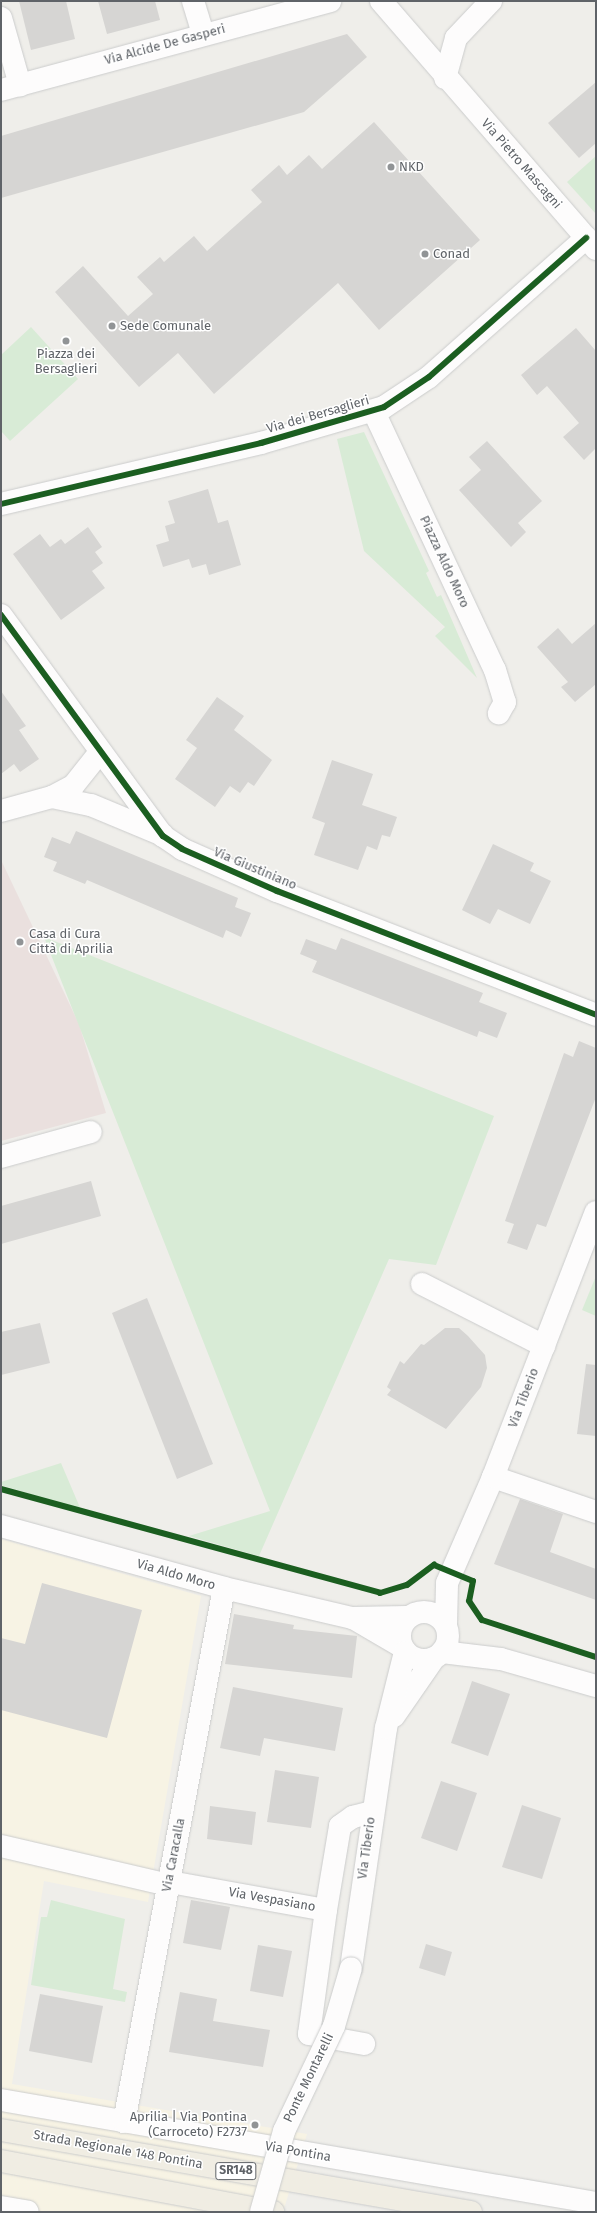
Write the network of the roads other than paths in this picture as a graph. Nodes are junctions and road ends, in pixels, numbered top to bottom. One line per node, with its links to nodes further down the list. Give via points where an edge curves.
1 (193, 1): 6 (street)
2 (330, 1): 6 (street, Via Alcide De Gasperi)
3 (382, 1): 7 (street, Via Pietro Mascagni)
4 (491, 1): 7 (street, via 456,38)
5 (1, 18): 8 (street)
6 (203, 34): 8 (street, Via Alcide De Gasperi)
7 (445, 78): 9 (street, Via Pietro Mascagni)
8 (10, 88)
9 (591, 243): 10 (street, Via dei Bersaglieri, via 420,384)
10 (374, 412): 11 (street, Via dei Bersaglieri, via 261,443); 13 (street, Piazza Aldo Moro, via 495,670 505,702)
11 (1, 504)
12 (1, 615): 14 (street, Via Giustiniano)
13 (499, 713)
14 (100, 752): 15 (street, via 73,786); 17 (street, Via Giustiniano)
15 (52, 797): 16 (street); 17 (street, via 91,805)
16 (1, 811)
17 (163, 836): 18 (street, Via Giustiniano, via 182,849 277,891)
18 (596, 1015)
19 (91, 1132): 20 (street)
20 (1, 1157)
21 (596, 1212): 23 (street, Via Tiberio)
22 (422, 1284): 23 (street)
23 (544, 1346): 24 (street, Via Tiberio)
24 (493, 1477): 25 (street); 27 (street, Via Tiberio)
25 (596, 1512)
26 (1, 1526): 28 (street, Via Aldo Moro)
27 (447, 1582): 29 (street, Via Tiberio); 31 (street, Via Tiberio)
28 (224, 1588): 30 (street, Via Aldo Moro); 39 (street, Via Caracalla)
29 (413, 1614): 30 (street, Via Aldo Moro); 31 (street, Via Aldo Moro, via 435,1614); 32 (street, via 400,1630)
30 (352, 1618): 32 (street, Via Aldo Moro)
31 (447, 1628): 33 (street); 34 (street, Via Aldo Moro)
32 (403, 1649): 33 (street, Via Aldo Moro, via 418,1660); 36 (street, Via Tiberio)
33 (438, 1655): 34 (street, Via Aldo Moro); 36 (street, Via Tiberio)
34 (501, 1659): 35 (street, Via Aldo Moro)
35 (596, 1686)
36 (386, 1728): 37 (street, Via Tiberio)
37 (372, 1812): 40 (street, Via Vespasiano, via 353,1817 340,1826); 41 (street, Via Tiberio)
38 (1, 1846): 39 (street, Via Vespasiano)
39 (169, 1884): 40 (street, Via Vespasiano); 44 (street, Via Caracalla)
40 (326, 1910): 42 (street, via 309,2034)
41 (351, 1968): 50 (street, Ponte Montarelli, bridge, via 332,2030 289,2119)
42 (364, 2044)
43 (1, 2100): 44 (street, Via Pontina)
44 (124, 2122): 47 (street, Via Pontina)
45 (1, 2130): 52 (highway, Strada Regionale 148 Pontina / SR148)
46 (1, 2161): 51 (highway)
47 (596, 2203)
48 (1, 2207): 49 (street)
49 (28, 2212)
50 (261, 2212)
51 (272, 2212)
52 (471, 2212)

